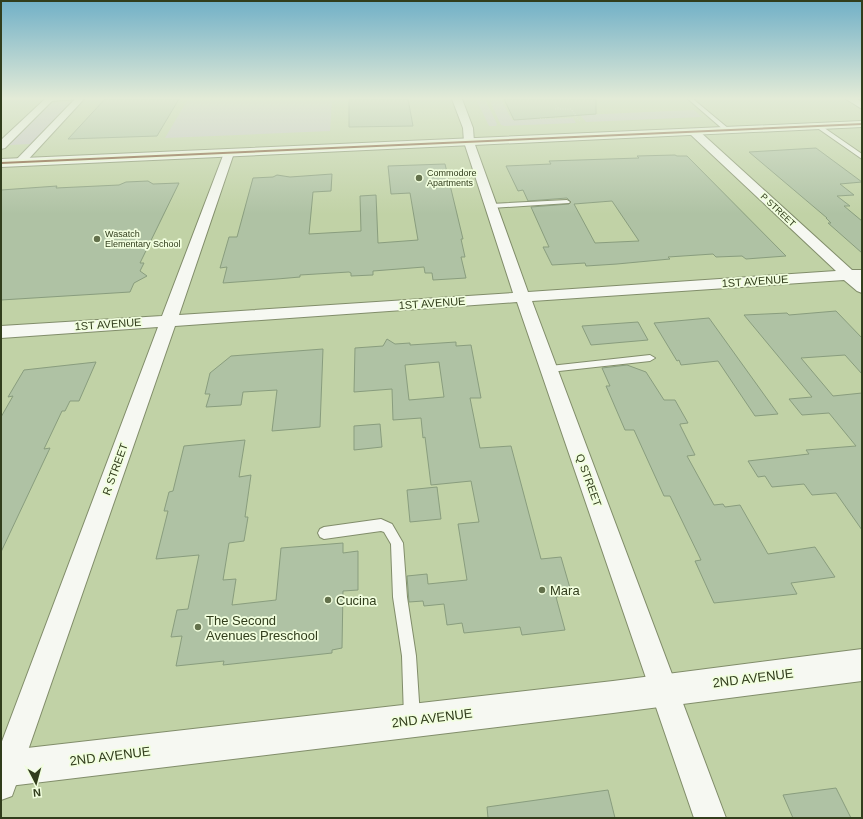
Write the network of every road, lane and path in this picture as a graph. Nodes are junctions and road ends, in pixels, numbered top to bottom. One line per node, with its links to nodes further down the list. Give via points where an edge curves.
1 (10, 137): 8 (street)
2 (44, 137): 11 (street)
3 (469, 137): 7 (street, Q STREET)
4 (577, 137): 7 (main road)
5 (700, 137): 15 (street, P STREET)
6 (834, 137): 10 (lane)
7 (469, 142): 9 (main road); 14 (street, Q STREET)
8 (1, 146)
9 (229, 153): 11 (main road); 18 (street, R STREET)
10 (862, 157)
11 (20, 162): 12 (main road)
12 (1, 163)
13 (567, 202): 14 (lane)
14 (491, 206): 17 (street, Q STREET)
15 (855, 275): 16 (street, P STREET); 17 (street, 1ST AVENUE)
16 (862, 288)
17 (523, 297): 18 (street, 1ST AVENUE); 21 (street, Q STREET)
18 (168, 321): 19 (street, 1ST AVENUE); 26 (street, R STREET)
19 (1, 332)
20 (650, 358): 21 (lane)
21 (550, 369): 24 (street, Q STREET)
22 (324, 532): 25 (lane, via 381,525 388,528 397,543)
23 (862, 664): 24 (main road, 2ND AVENUE)
24 (664, 689): 25 (main road, 2ND AVENUE); 27 (street, Q STREET)
25 (413, 721): 26 (main road, 2ND AVENUE)
26 (3, 774)
27 (710, 818)

